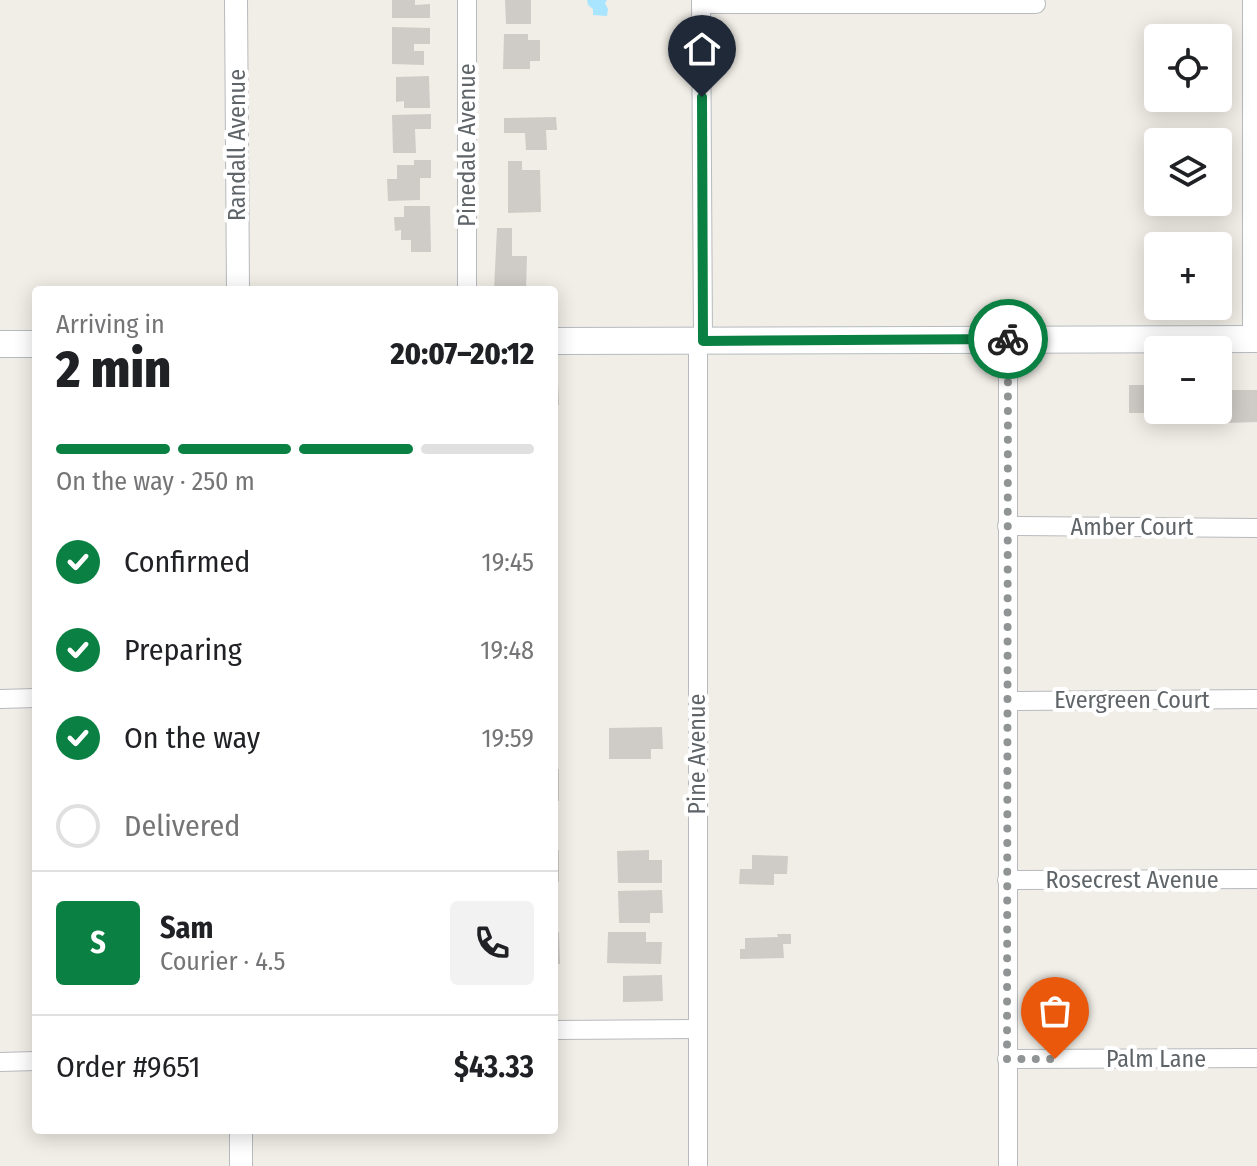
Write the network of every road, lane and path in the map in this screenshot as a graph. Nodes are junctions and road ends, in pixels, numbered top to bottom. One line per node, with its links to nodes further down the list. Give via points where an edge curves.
1 (236, 0): 6 (street, Randall Avenue)
2 (467, 0): 7 (street, Pinedale Avenue)
3 (1252, 0): 9 (street)
4 (701, 2): 5 (street); 11 (street, Pine Avenue)
5 (1036, 4)
6 (238, 286)
7 (467, 286)
8 (1008, 339): 9 (main road); 11 (main road); 14 (street)
9 (1255, 339)
10 (558, 341): 11 (main road)
11 (700, 341): 22 (street, Pine Avenue)
12 (0, 344): 13 (main road)
13 (32, 344)
14 (1007, 526): 15 (street, Amber Court); 19 (street)
15 (1257, 528)
16 (32, 698): 17 (street)
17 (0, 699)
18 (1257, 699): 19 (street, Evergreen Court)
19 (1008, 701): 21 (street)
20 (1257, 879): 21 (street, Rosecrest Avenue)
21 (1007, 880): 25 (street)
22 (698, 1029): 23 (street); 30 (street, Pine Avenue)
23 (558, 1030)
24 (1257, 1058): 25 (street, Palm Lane)
25 (1007, 1059): 31 (street)
26 (32, 1061): 27 (street)
27 (0, 1062)
28 (241, 1134): 29 (street)
29 (241, 1166)
30 (698, 1166)
31 (1008, 1166)

